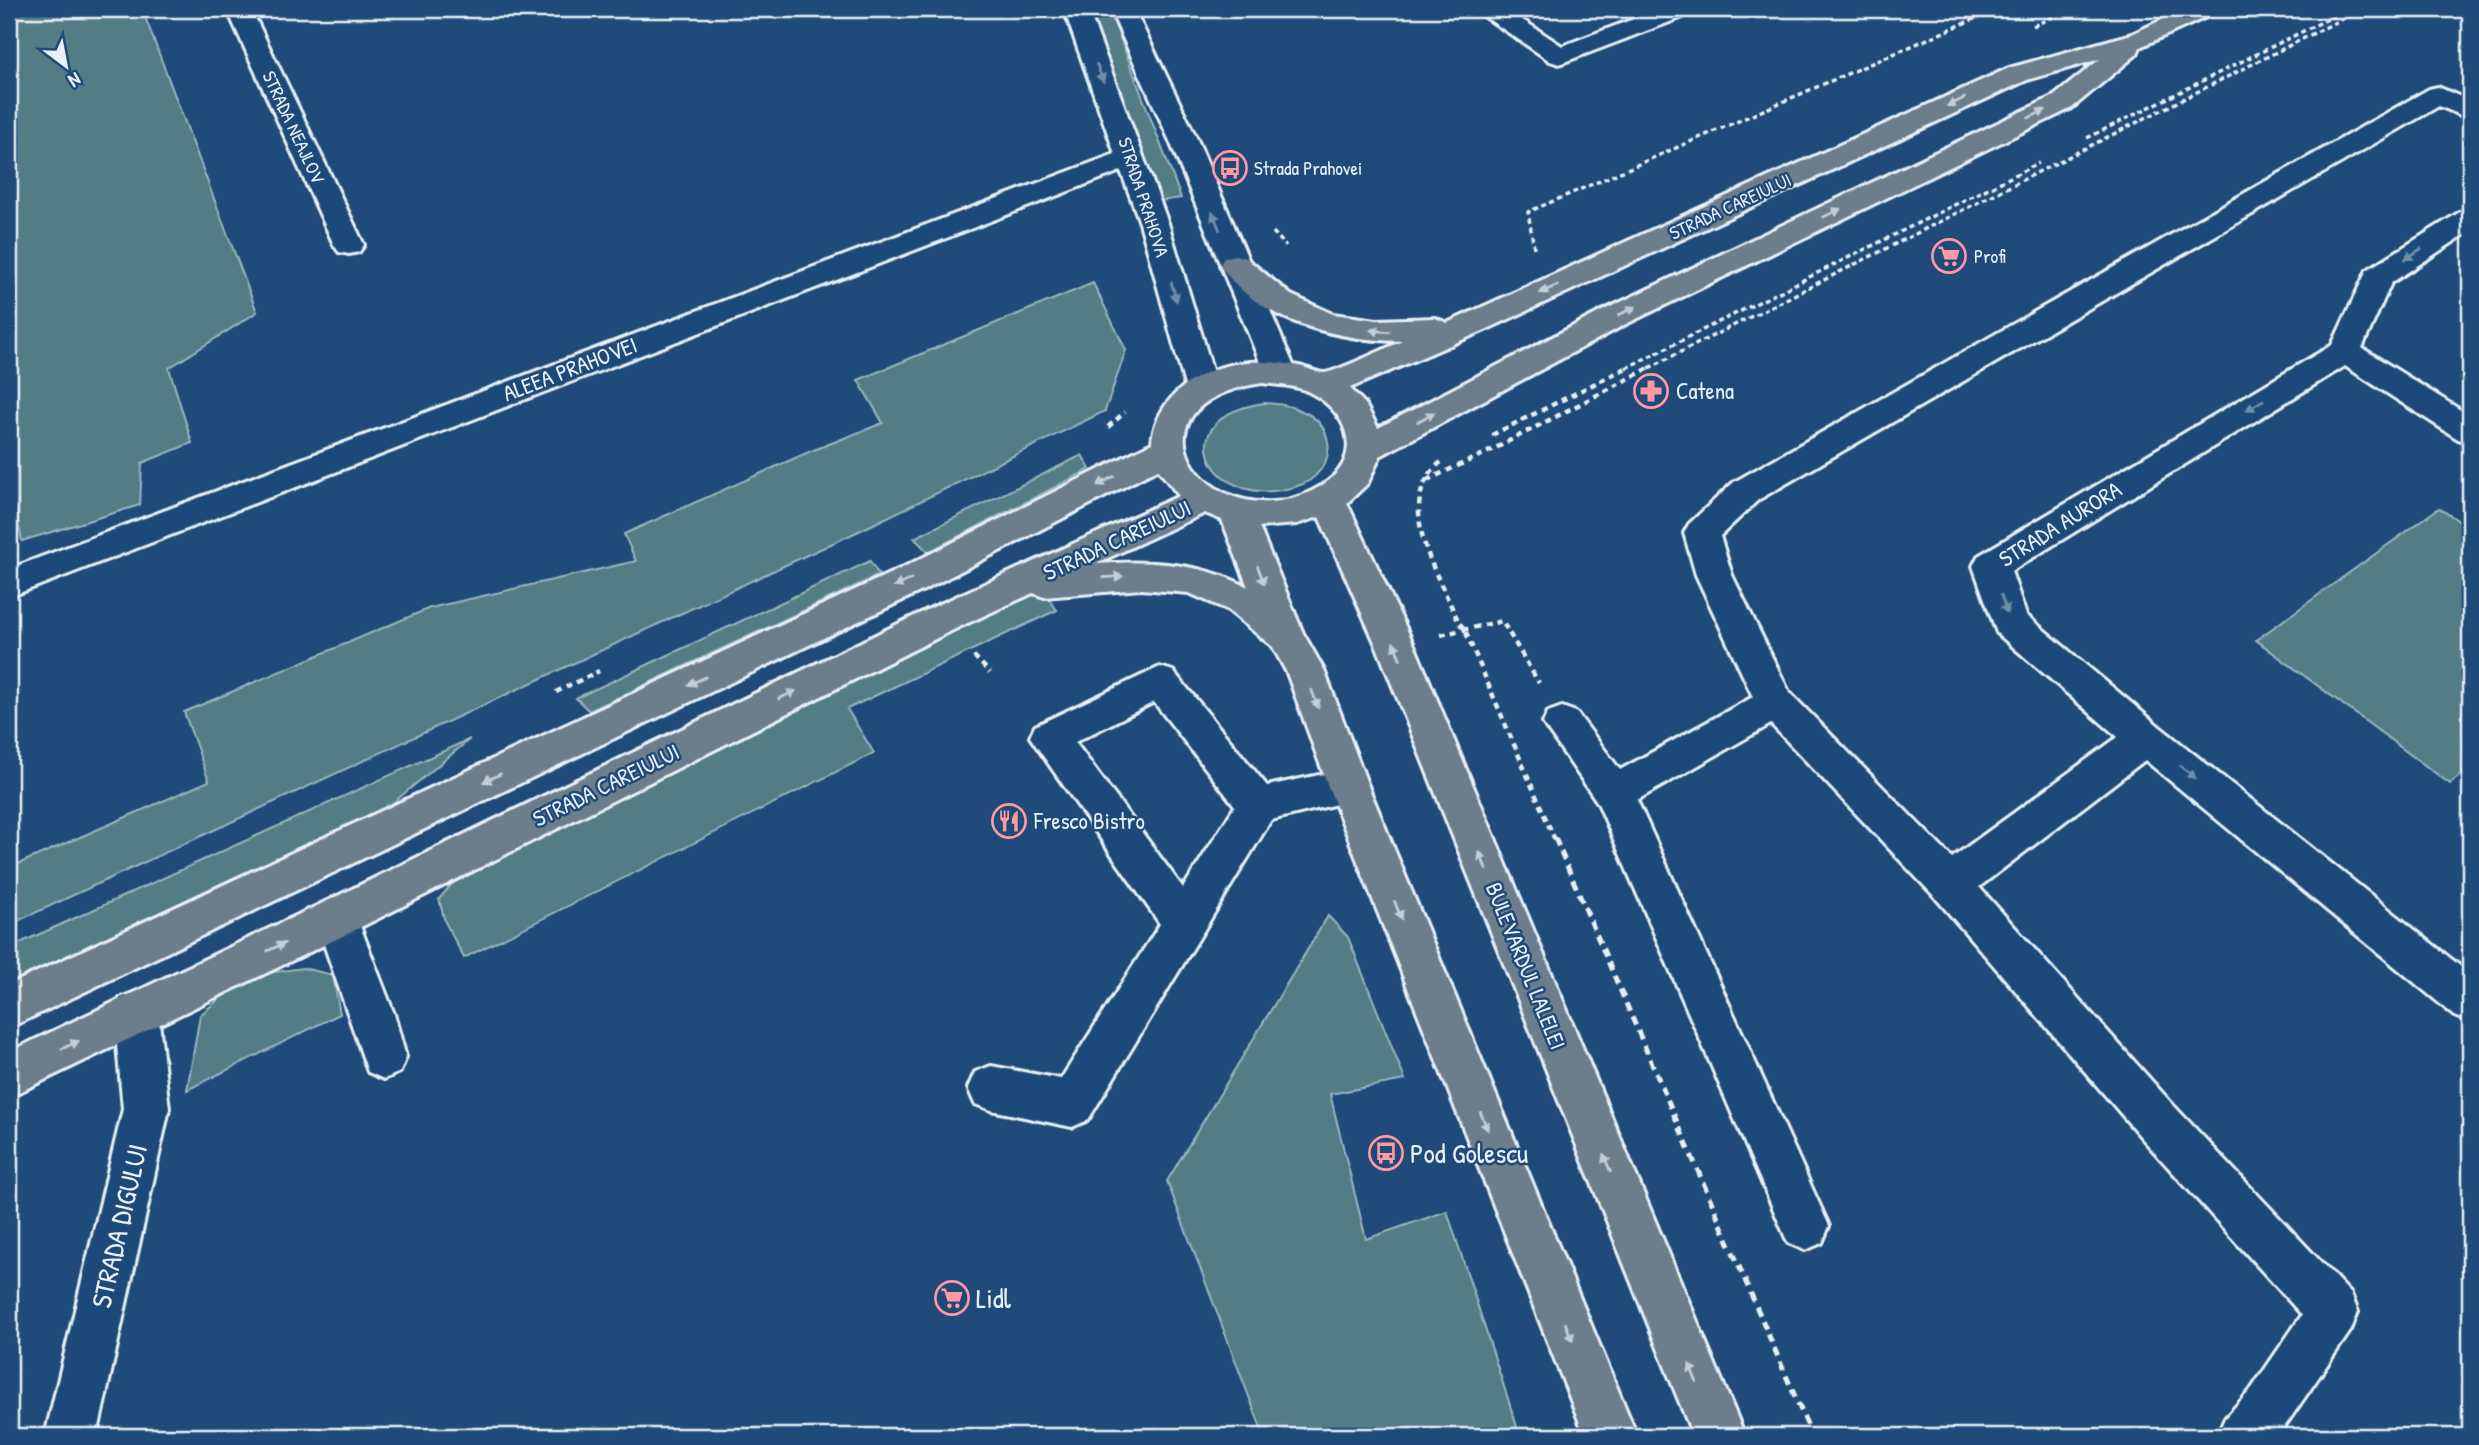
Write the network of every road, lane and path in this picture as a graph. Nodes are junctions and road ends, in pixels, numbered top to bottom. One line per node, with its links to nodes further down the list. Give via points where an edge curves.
1 (239, 9): 17 (street, STRADA NEAJLOV)
2 (1076, 9): 13 (street, STRADA PRAHOVA, one-way to 13)
3 (1122, 9): 20 (street, one-way to 3)
4 (1489, 9): 5 (street, via 1559,56)
5 (1682, 9)
6 (1997, 9): 18 (path, via 1528,212)
7 (2204, 9): 10 (main road, STRADA CAREIULUI)
8 (2348, 9): 12 (path)
9 (2362, 9): 33 (path)
10 (2140, 39): 21 (main road, STRADA CAREIULUI, one-way to 21, via 2018,74); 30 (main road, STRADA CAREIULUI, one-way to 10, via 1613,318 2063,102)
11 (2470, 111): 42 (street, via 2438,95 1746,491 1700,533 1714,575)
12 (2076, 144)
13 (1132, 156): 25 (street, STRADA PRAHOVA, one-way to 25); 36 (street, ALEEA PRAHOVEI)
14 (2039, 163): 29 (path)
15 (2470, 218): 22 (street, one-way to 22, via 2378,277)
16 (1265, 224): 19 (path)
17 (349, 245)
18 (1534, 248)
19 (1292, 253)
20 (1235, 265): 21 (main road, one-way to 20, via 1396,332 1317,321 1283,306); 23 (street)
21 (1472, 324): 24 (main road, STRADA CAREIULUI)
22 (2345, 352): 28 (street); 44 (street, STRADA AURORA, one-way to 44, via 1991,566 2010,623)
23 (1281, 374): 24 (main road); 25 (main road, via 1230,377)
24 (1324, 386): 30 (main road, via 1347,403 1362,425)
25 (1202, 389): 31 (main road, via 1180,407 1169,428)
26 (1129, 410): 27 (path)
27 (1108, 428)
28 (2470, 431)
29 (1486, 438)
30 (1365, 449): 34 (main road, via 1357,472)
31 (1167, 450): 35 (main road, via 1175,471 1193,491); 52 (main road, one-way to 52, via 915,578)
32 (1444, 460): 33 (path)
33 (1426, 480): 38 (path, via 1418,502 1419,523)
34 (1328, 498): 35 (main road, via 1282,513); 60 (main road, BULEVARDUL LALELEI, one-way to 34, via 1396,648)
35 (1221, 505): 37 (main road, STRADA CAREIULUI); 39 (main road, one-way to 39)
36 (9, 583)
37 (1021, 584): 39 (main road, one-way to 39, via 1177,577 1234,596); 49 (main road, STRADA CAREIULUI, one-way to 37)
38 (1464, 628): 43 (path, via 1502,621); 61 (path)
39 (1286, 637): 45 (main road, one-way to 45, via 1305,670)
40 (603, 670): 41 (path)
41 (565, 686)
42 (1775, 703): 46 (street); 48 (street)
43 (1562, 723): 46 (street)
44 (2146, 737): 48 (street); 51 (street, STRADA AURORA, one-way to 51)
45 (1348, 786): 47 (street); 59 (main road, one-way to 59)
46 (1614, 793): 57 (street)
47 (1258, 805): 50 (street); 50 (street, via 1160,682 1049,737)
48 (1950, 884): 62 (street, via 2157,1121 2333,1312 2268,1409)
49 (336, 918): 53 (main road, STRADA CAREIULUI, one-way to 49); 54 (street)
50 (1184, 923): 56 (street, via 1072,1104)
51 (2470, 1000)
52 (9, 1007)
53 (136, 1013): 55 (main road, STRADA CAREIULUI, one-way to 53); 58 (street, STRADA DIGULUI, via 146,1109)
54 (384, 1057)
55 (9, 1074)
56 (991, 1087)
57 (1805, 1226)
58 (71, 1436)
59 (1611, 1436)
60 (1719, 1436)
61 (1812, 1436)
62 (2243, 1436)

